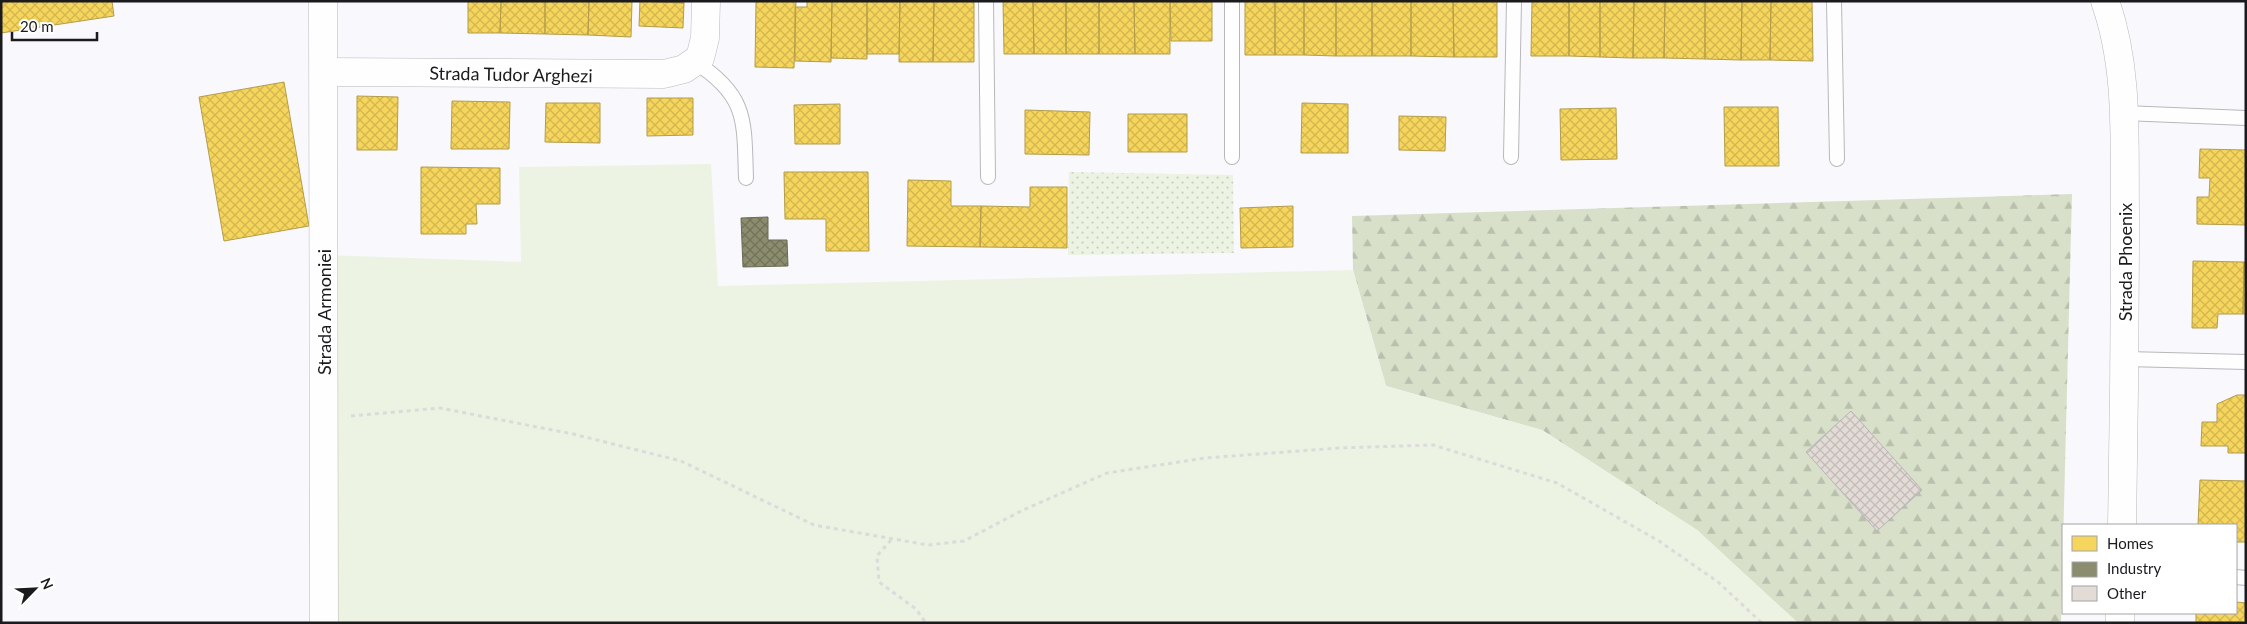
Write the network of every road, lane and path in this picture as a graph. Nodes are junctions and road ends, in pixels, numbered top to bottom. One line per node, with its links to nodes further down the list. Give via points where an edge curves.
1 (323, 1): 9 (street, Strada Armoniei)
2 (706, 1): 8 (street, via 704,50)
3 (986, 1): 15 (lane)
4 (1232, 1): 12 (lane)
5 (1514, 1): 13 (lane)
6 (1834, 1): 14 (lane)
7 (2105, 1): 10 (street, Strada Phoenix, via 2119,48)
8 (695, 62): 9 (street, Strada Tudor Arghezi, via 684,69 648,76); 16 (lane, via 728,89 741,110)
9 (324, 72): 19 (street, Strada Armoniei)
10 (2124, 113): 11 (lane); 17 (street, Strada Phoenix)
11 (2246, 118)
12 (1232, 157)
13 (1511, 158)
14 (1837, 160)
15 (988, 177)
16 (746, 178)
17 (2126, 359): 18 (lane); 20 (street, Strada Phoenix)
18 (2246, 362)
19 (323, 419): 21 (path, via 440,408 573,434 681,461 814,525); 22 (street, Strada Armoniei)
20 (2122, 524)
21 (891, 540): 23 (path, via 877,556 879,582 916,609); 24 (path, via 928,545 964,541 1020,511 1106,473 1205,458 1433,445 1557,483 1667,546 1718,582)
22 (324, 623)
23 (926, 623)
24 (1762, 623)

